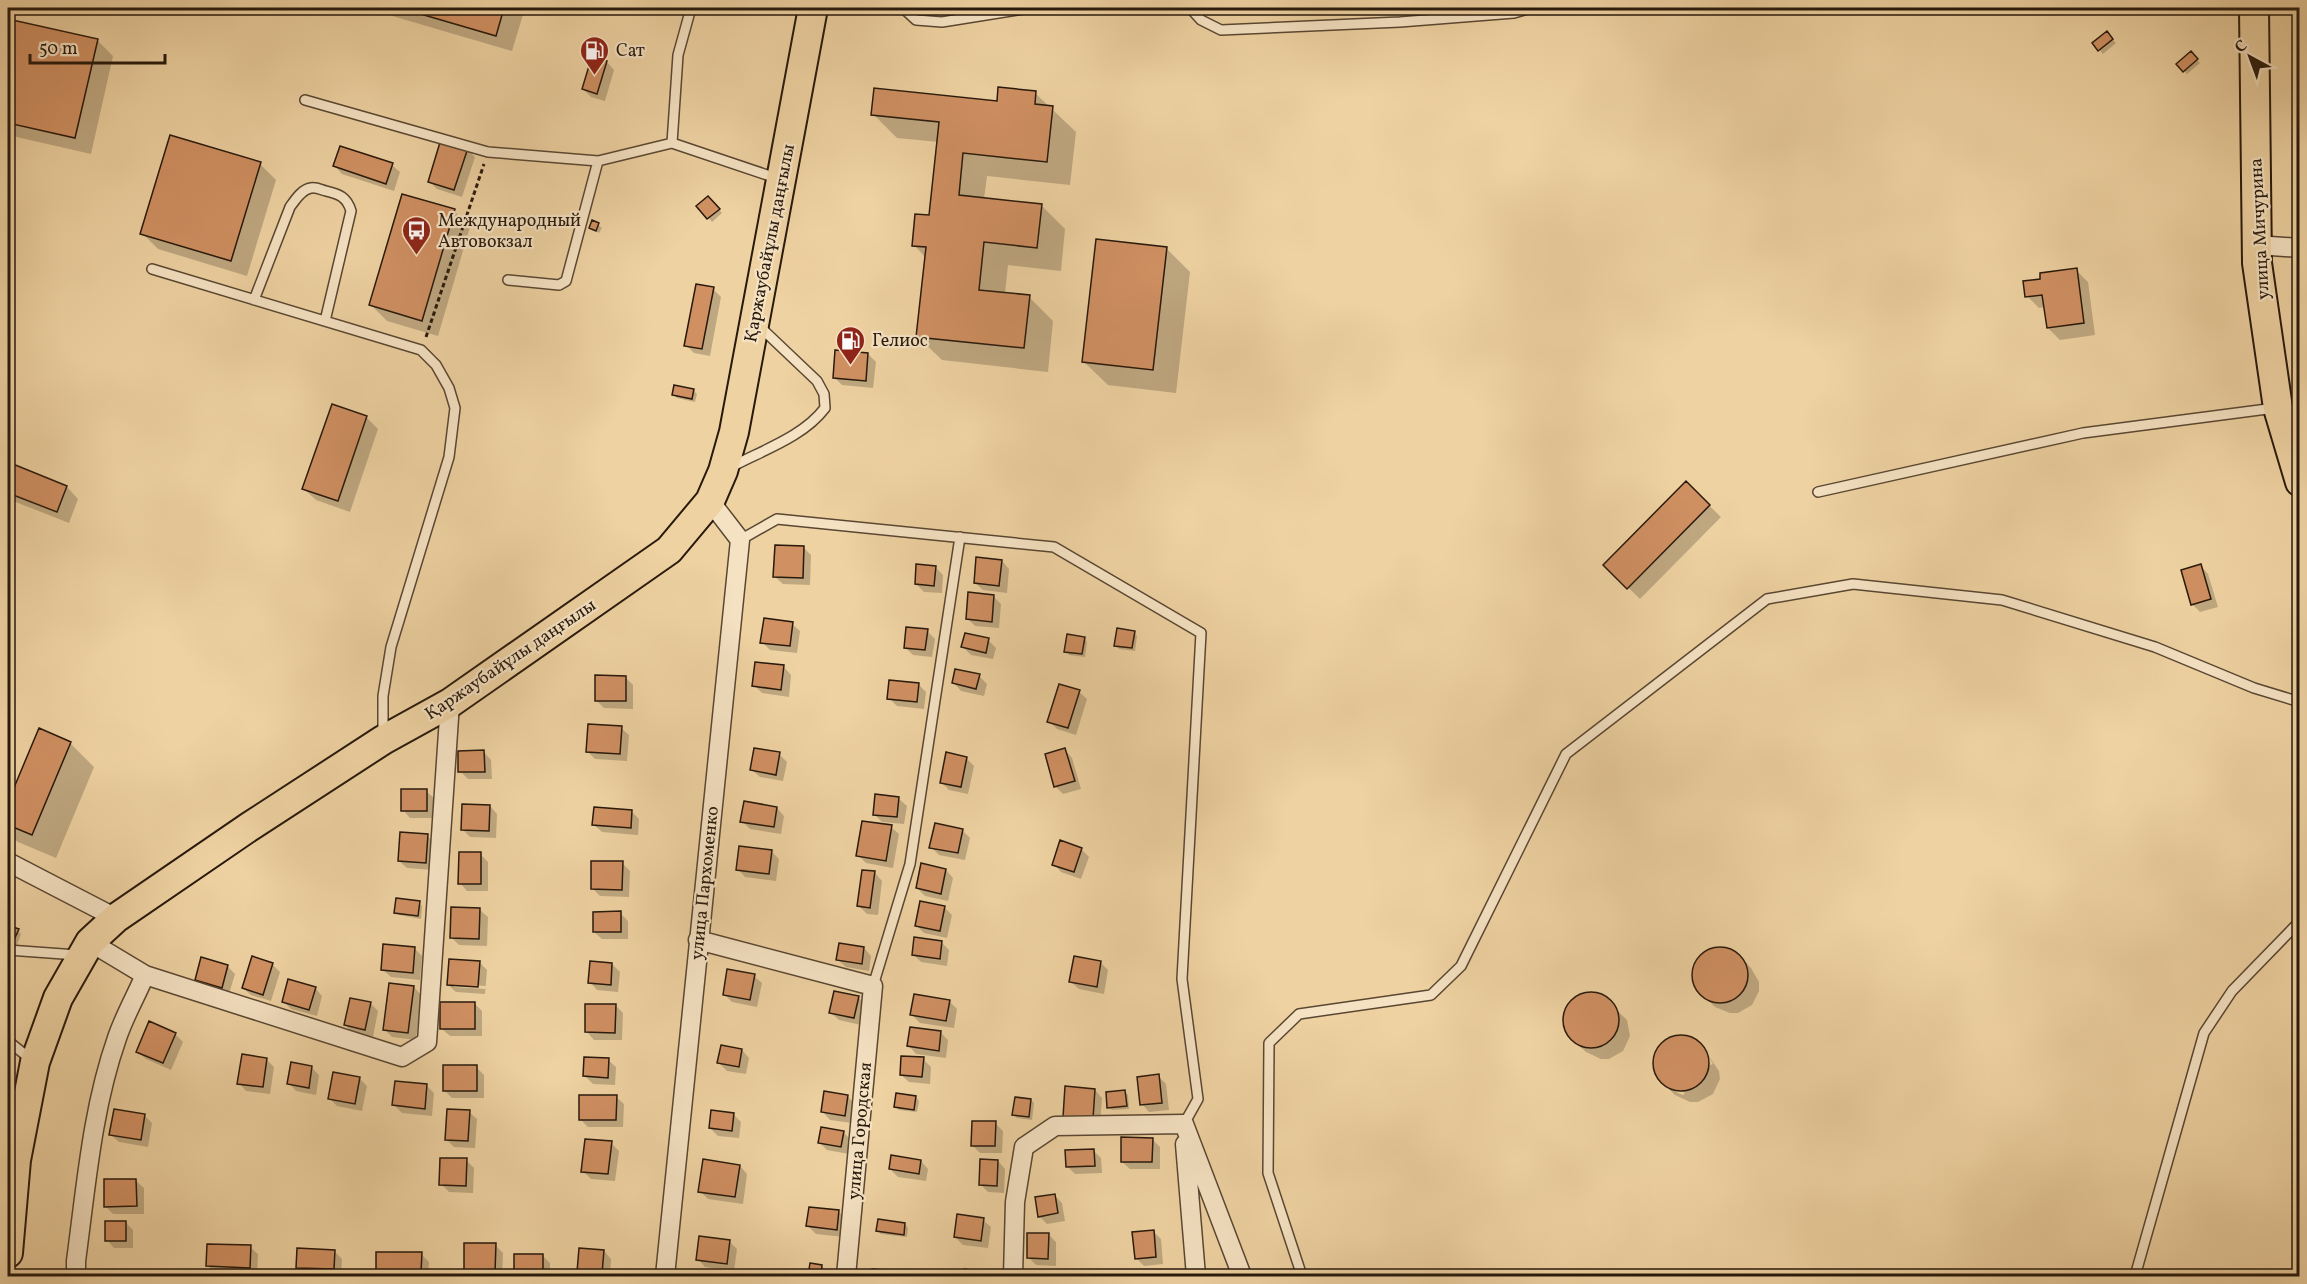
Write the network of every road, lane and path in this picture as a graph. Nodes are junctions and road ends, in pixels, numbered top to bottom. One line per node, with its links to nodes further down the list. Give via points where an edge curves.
1 (691, 8): 9 (lane, via 678,56)
2 (813, 8): 12 (main road, Қаржаубайұлы даңғылы)
3 (903, 8): 4 (lane, via 916,20 942,22)
4 (1030, 8)
5 (1190, 8): 6 (lane, via 1201,20 1221,30 1412,21 1514,13)
6 (1531, 8)
7 (2254, 8): 13 (main road, улица Мичурина)
8 (305, 100): 10 (lane)
9 (672, 143): 11 (lane); 12 (lane)
10 (488, 152): 11 (lane); 20 (path)
11 (598, 160): 16 (lane, via 566,281 559,285)
12 (781, 180): 19 (main road, Қаржаубайұлы даңғылы)
13 (2257, 245): 14 (street); 21 (main road, улица Мичурина)
14 (2300, 248)
15 (152, 269): 17 (lane)
16 (508, 280)
17 (254, 300): 18 (lane); 18 (lane, via 297,198 313,187 341,195 351,211)
18 (325, 321): 20 (lane)
19 (754, 321): 22 (main road, Қаржаубайұлы даңғылы); 22 (lane, via 817,381 824,394 825,408 803,431)
20 (421, 350): 30 (lane, via 436,364 450,388 455,408 449,458 391,646 383,696)
21 (2278, 408): 23 (main road, улица Мичурина); 24 (lane, via 2083,433)
22 (723, 471): 25 (main road, Қаржаубайұлы даңғылы)
23 (2300, 482)
24 (1818, 492)
25 (710, 501): 27 (street); 29 (main road, Қаржаубайұлы даңғылы, via 669,550)
26 (960, 537): 27 (lane, via 777,519); 38 (lane, via 910,864); 41 (lane, via 1054,547 1201,633 1182,980 1198,1099)
27 (740, 540): 34 (street, улица Пархоменко)
28 (2300, 702): 49 (lane, via 2253,688 2155,647 2002,600 1853,584 1767,599 1566,754 1461,966 1431,995 1299,1014 1269,1043 1268,1173)
29 (450, 703): 30 (main road, Қаржаубайұлы даңғылы); 37 (street, via 427,1042 402,1057)
30 (383, 740): 32 (main road, Қаржаубайұлы даңғылы)
31 (8, 862): 32 (street)
32 (116, 918): 35 (main road, Қаржаубайұлы даңғылы)
33 (2300, 921): 50 (lane, via 2232,991 2204,1032)
34 (698, 940): 38 (street); 44 (street, улица Пархоменко)
35 (86, 949): 36 (lane); 37 (street); 40 (main road, Қаржаубайұлы даңғылы, via 58,998)
36 (8, 950)
37 (145, 975): 43 (street, via 117,1037 106,1074 91,1154)
38 (873, 986): 45 (street, улица Городская)
39 (8, 1041): 40 (lane)
40 (35, 1062): 42 (main road, Қаржаубайұлы даңғылы, via 16,1160)
41 (1184, 1124): 46 (street, via 1055,1126 1024,1147 1015,1202); 47 (street); 48 (street)
42 (8, 1253)
43 (76, 1276)
44 (665, 1276)
45 (846, 1276)
46 (1013, 1276)
47 (1196, 1276)
48 (1242, 1276)
49 (1302, 1276)
50 (2135, 1276)

